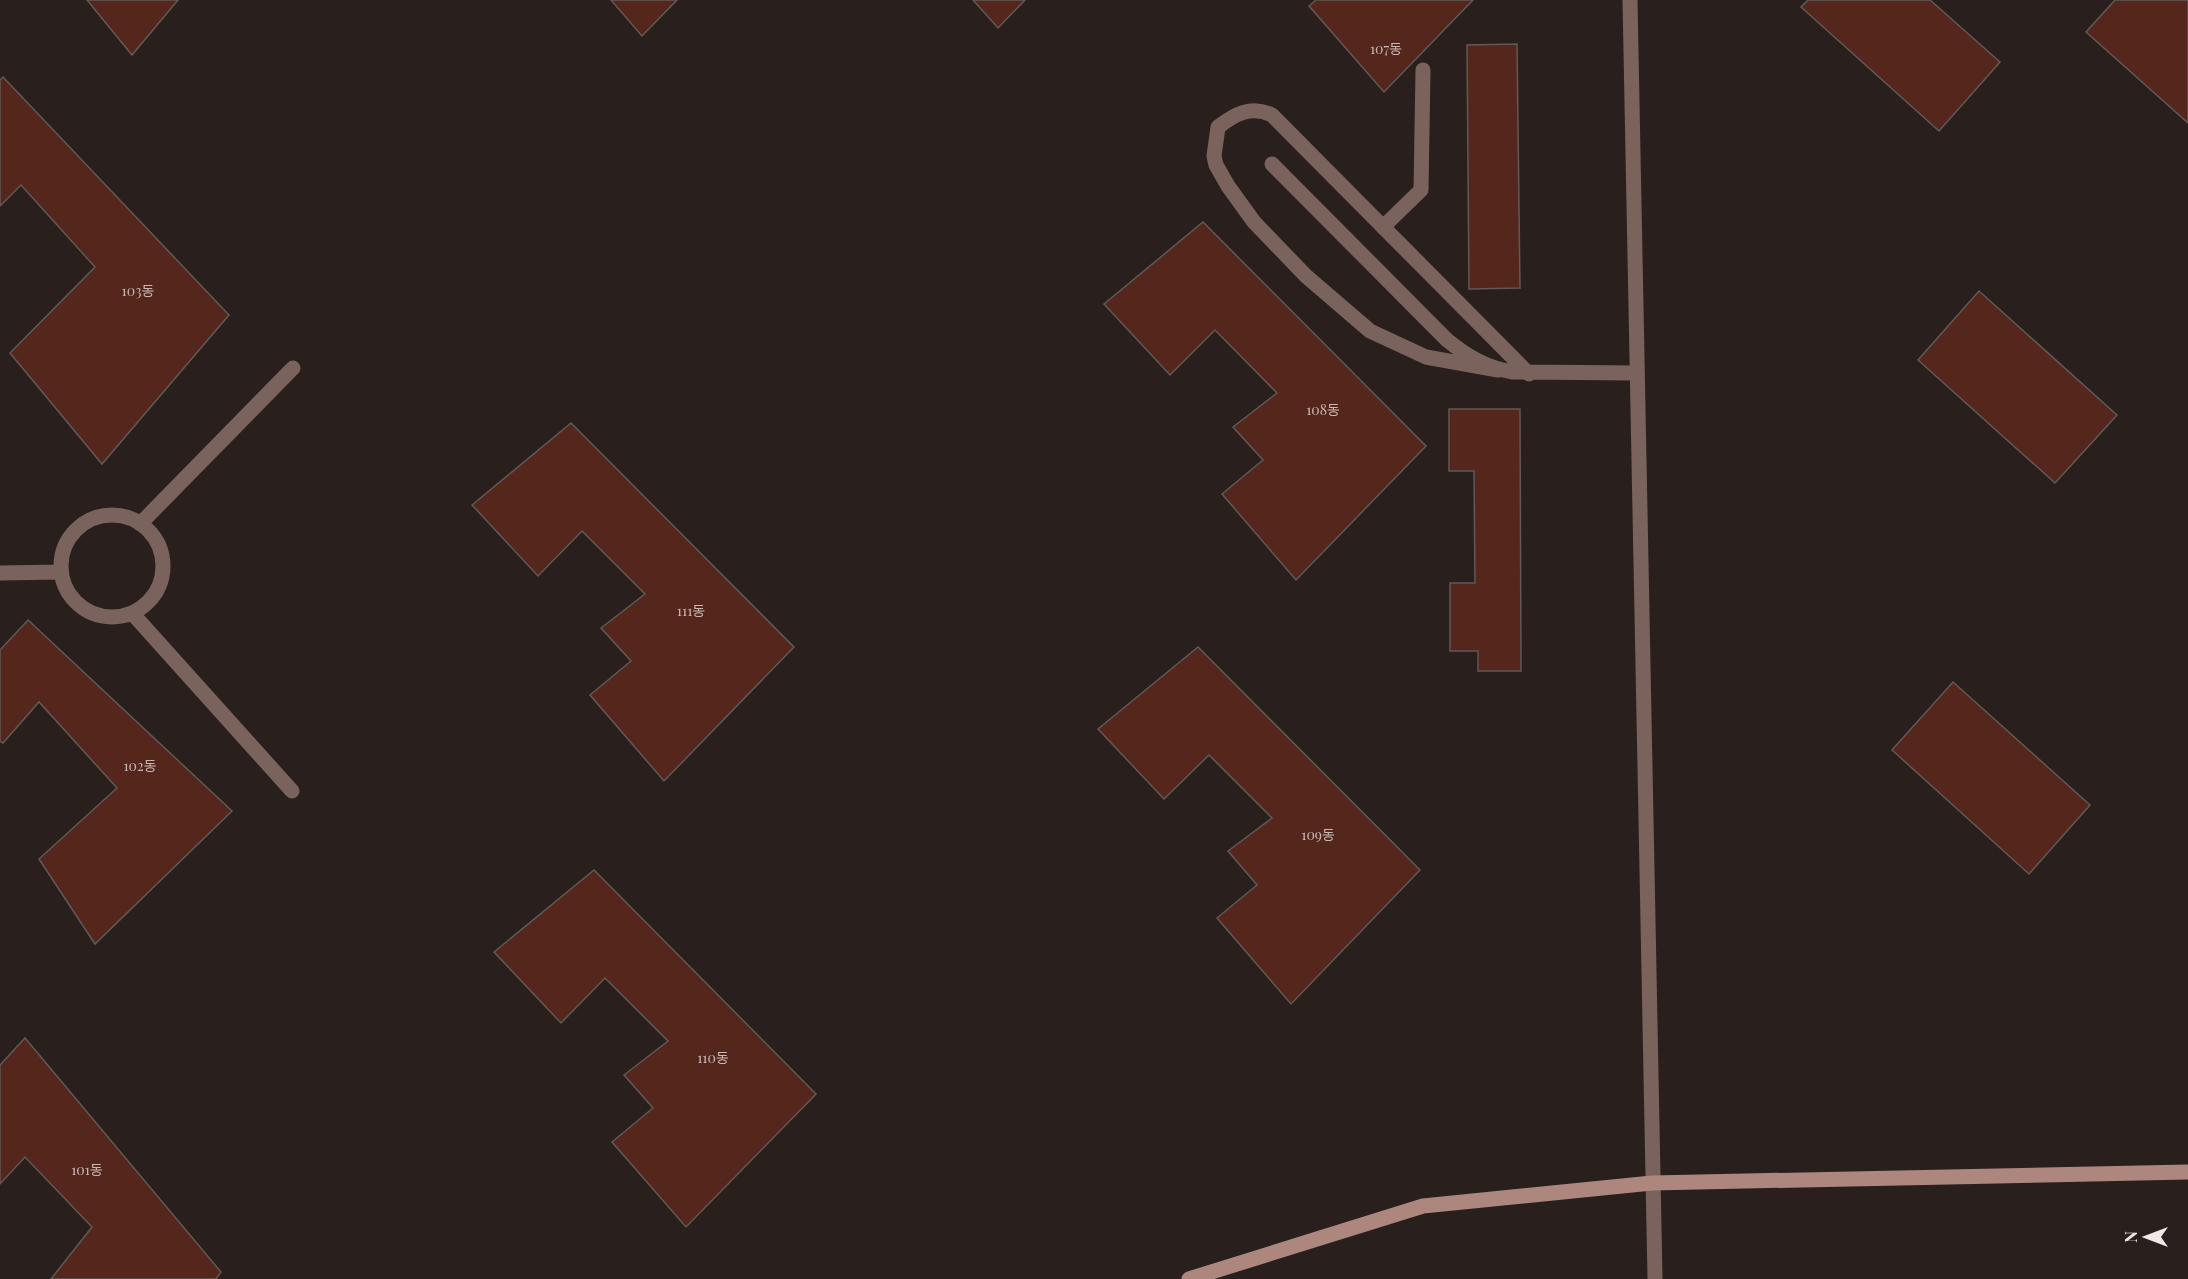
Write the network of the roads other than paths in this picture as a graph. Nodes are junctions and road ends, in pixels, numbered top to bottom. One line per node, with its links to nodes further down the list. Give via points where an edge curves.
1 (1630, 0): 7 (street)
2 (1423, 70): 4 (street, via 1421,190)
3 (1272, 164): 6 (street, via 1447,340)
4 (1383, 227): 6 (street, via 1264,111 1241,112 1218,127 1214,156 1228,186 1254,222 1306,276 1370,331 1426,357); 8 (street)
5 (293, 368): 9 (street)
6 (1498, 370): 8 (street)
7 (1636, 373): 8 (street); 15 (street)
8 (1529, 374)
9 (140, 524): 10 (street, via 109,515 92,519 67,540); 12 (street, via 152,534 163,563 155,593 146,605)
10 (61, 572): 11 (street); 12 (street, via 65,588 86,611 117,617)
11 (0, 573)
12 (132, 613): 13 (street)
13 (292, 791)
14 (2188, 1172): 15 (main road)
15 (1652, 1183): 16 (main road, via 1423,1206); 17 (street)
16 (1189, 1279)
17 (1655, 1279)

